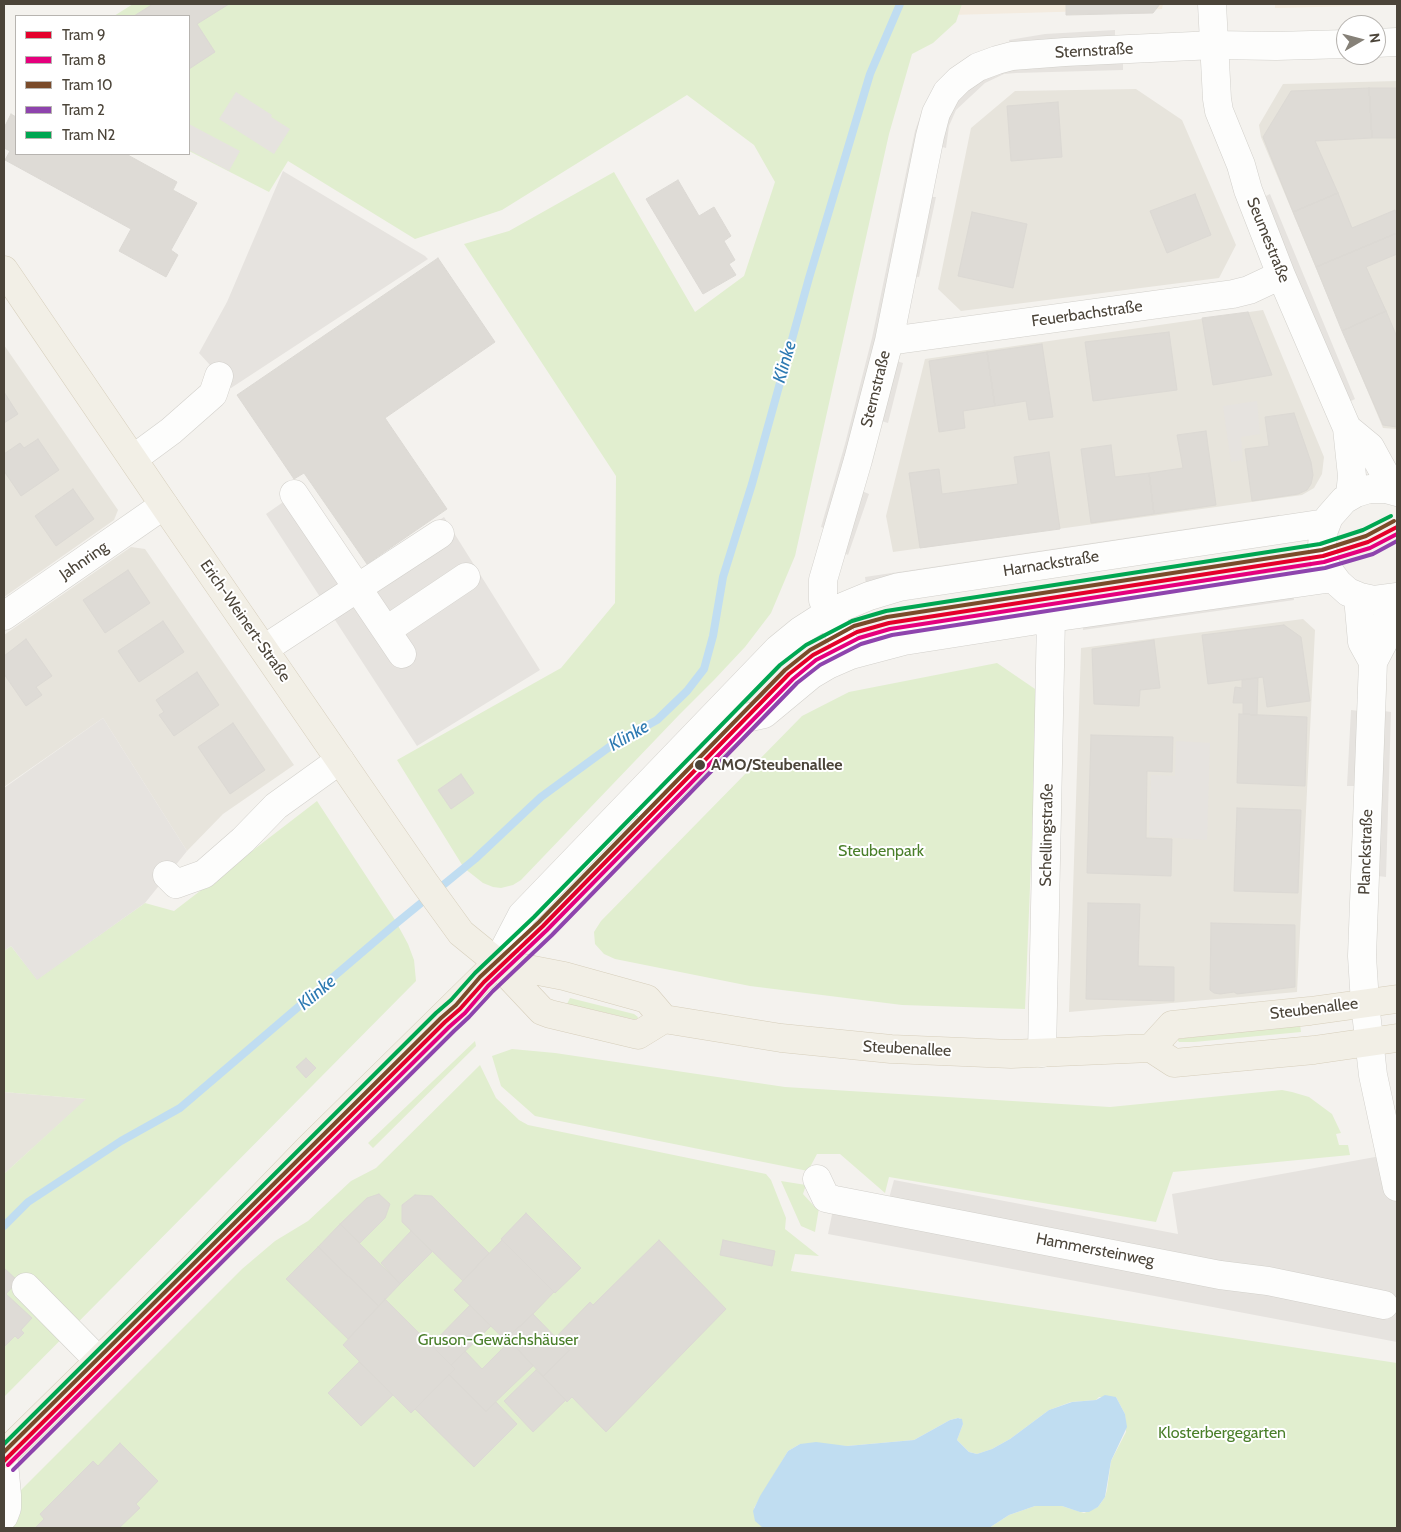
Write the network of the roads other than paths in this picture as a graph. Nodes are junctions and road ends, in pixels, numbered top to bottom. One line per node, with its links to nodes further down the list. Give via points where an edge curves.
1 (1212, 4): 3 (street, Seumestraße)
2 (1336, 44): 3 (street, Sternstraße)
3 (1215, 45): 5 (street, Seumestraße, via 1219,111); 6 (street, Sternstraße, via 1012,56 985,64 953,85 939,106 930,136)
4 (4, 270): 9 (main road, Erich-Weinert-Straße)
5 (1281, 275): 6 (street, Feuerbachstraße, via 1233,294); 8 (street, Seumestraße)
6 (889, 340): 21 (street, Sternstraße, via 822,580 823,600)
7 (219, 376): 9 (street, via 213,394)
8 (1347, 428): 10 (street, Seumestraße, via 1370,447); 12 (street, Seumestraße, via 1352,476)
9 (133, 459): 13 (main road, Erich-Weinert-Straße)
10 (1395, 492): 12 (street, via 1369,489)
11 (294, 494): 18 (street)
12 (1350, 496): 14 (street, via 1333,511)
13 (164, 505): 22 (street, Jahnring); 25 (main road, Erich-Weinert-Straße)
14 (1326, 523): 17 (street, via 1322,551); 21 (street, Harnackstraße, via 899,587)
15 (440, 534): 18 (street)
16 (466, 577): 24 (street)
17 (1333, 578): 19 (street, via 1342,588); 23 (street)
18 (358, 588): 24 (street); 25 (street)
19 (1358, 596): 20 (street, via 1374,600); 28 (street, Planckstraße, via 1362,642)
20 (1394, 598): 28 (street, Planckstraße, via 1384,641)
21 (828, 613): 27 (street); 31 (street, via 778,649 522,915)
22 (4, 616)
23 (1051, 618): 27 (street, via 904,641); 38 (street, Schellingstraße)
24 (387, 630): 26 (street)
25 (264, 649): 29 (main road, Erich-Weinert-Straße)
26 (402, 654)
27 (851, 655): 31 (street, via 828,664 764,714 746,718 722,736)
28 (1373, 662): 33 (street, Planckstraße, via 1362,956)
29 (340, 760): 30 (street, via 276,806 204,874 176,884); 31 (main road, Erich-Weinert-Straße, via 461,933)
30 (167, 875)
31 (496, 963): 34 (main road, via 564,976 647,999); 34 (main road, via 542,1011 550,1014 638,1034); 43 (main road)
32 (1397, 999): 33 (main road, Steubenallee)
33 (1364, 1003): 36 (street, Planckstraße); 37 (main road, Steubenallee, via 1172,1024)
34 (664, 1019): 38 (main road, Steubenallee, via 773,1037 862,1046)
35 (1397, 1038): 36 (main road)
36 (1369, 1042): 37 (main road, via 1174,1063); 40 (street, Planckstraße)
37 (1152, 1048): 38 (main road, Steubenallee)
38 (1042, 1053)
39 (817, 1179): 42 (street, Hammersteinweg, via 826,1198 1220,1275 1268,1280)
40 (1397, 1187)
41 (26, 1287): 43 (street)
42 (1384, 1305)
43 (98, 1360): 44 (main road)
44 (4, 1454)
45 (4, 1463): 46 (street, via 7,1500)
46 (4, 1516)

